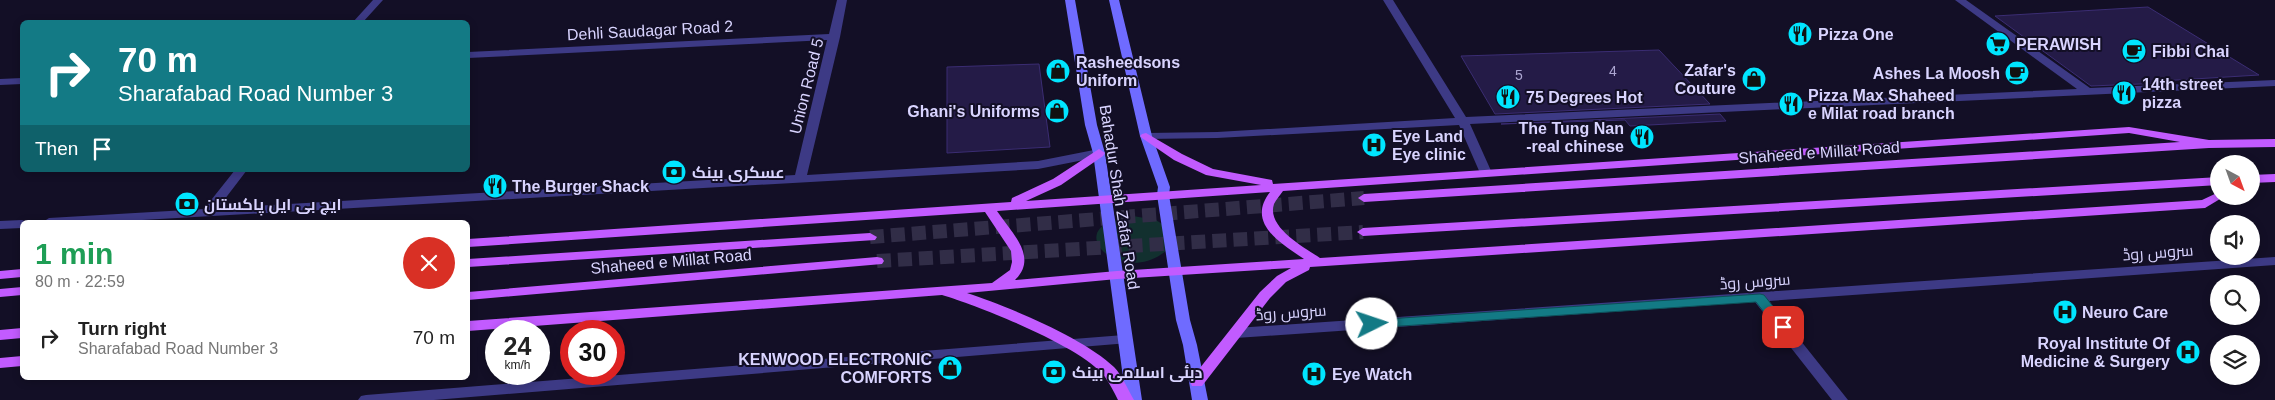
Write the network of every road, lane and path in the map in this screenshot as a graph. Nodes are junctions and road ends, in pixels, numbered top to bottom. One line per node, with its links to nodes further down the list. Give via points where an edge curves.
1 (378, 0): 7 (street)
2 (842, 0): 8 (street, Union Road 5)
3 (1070, 0): 18 (main road, Bahadur Shah Zafar Road, via 1091,125)
4 (1114, 0): 15 (main road, Bahadur Shah Zafar Road)
5 (1388, 0): 14 (street)
6 (1960, 0): 13 (street)
7 (360, 20)
8 (835, 37): 9 (street, Dehli Saudagar Road 2); 23 (street, Union Road 5)
9 (470, 55)
10 (20, 81): 11 (street)
11 (0, 82)
12 (2275, 83): 13 (street)
13 (2087, 91): 14 (street)
14 (1463, 121): 15 (street); 20 (street)
15 (1146, 136): 25 (main road, via 1178,157 1210,172); 26 (main road, Bahadur Shah Zafar Road, via 1164,187)
16 (2275, 143): 17 (main road, Shaheed e Millat Road)
17 (2209, 144): 20 (main road, via 2129,130); 27 (main road, Shaheed e Millat Road)
18 (1099, 152): 23 (street, via 1038,165); 28 (main road, Bahadur Shah Zafar Road); 31 (main road, via 1057,182 1020,201)
19 (239, 172): 32 (street)
20 (1486, 174): 25 (main road)
21 (2275, 178): 22 (main road)
22 (2260, 179)
23 (800, 180): 32 (street)
24 (2210, 182): 36 (main road)
25 (1285, 187): 26 (main road); 41 (main road, via 1267,207 1268,222 1276,232)
26 (1163, 196): 28 (main road); 43 (main road, Bahadur Shah Zafar Road)
27 (1364, 198)
28 (1106, 199): 30 (main road); 46 (main road, Bahadur Shah Zafar Road)
29 (2210, 201): 41 (main road, via 2205,204)
30 (988, 207): 31 (main road); 47 (main road, via 1021,259 1013,276)
31 (969, 209): 38 (main road)
32 (208, 213): 33 (street)
33 (84, 220)
34 (20, 224): 35 (street)
35 (0, 226)
36 (1363, 232)
37 (870, 237): 42 (main road, Shaheed e Millat Road)
38 (470, 243)
39 (877, 261): 51 (main road, Shaheed e Millat Road)
40 (2275, 261): 52 (street, سروس روڈ)
41 (1318, 262): 43 (main road); 55 (main road, via 1287,273 1261,297)
42 (470, 263)
43 (1176, 271): 46 (main road); 61 (main road, Bahadur Shah Zafar Road)
44 (20, 273): 45 (main road)
45 (0, 275)
46 (1117, 275): 47 (main road); 57 (main road, Bahadur Shah Zafar Road)
47 (992, 287): 48 (main road)
48 (938, 290): 53 (main road); 58 (main road, via 1019,319)
49 (20, 291): 50 (main road)
50 (0, 293)
51 (470, 296)
52 (1760, 298): 55 (street, سروس روڈ); 67 (street)
53 (470, 326)
54 (20, 333): 56 (main road)
55 (1236, 333): 61 (main road)
56 (0, 335)
57 (1124, 340): 58 (street); 65 (main road, Bahadur Shah Zafar Road)
58 (1069, 344): 62 (street); 64 (main road, via 1110,372)
59 (20, 361): 60 (main road)
60 (0, 363)
61 (1197, 382): 66 (main road, Bahadur Shah Zafar Road)
62 (488, 395): 63 (street)
63 (366, 400)
64 (1126, 400)
65 (1134, 400)
66 (1200, 400)
67 (1840, 400)

